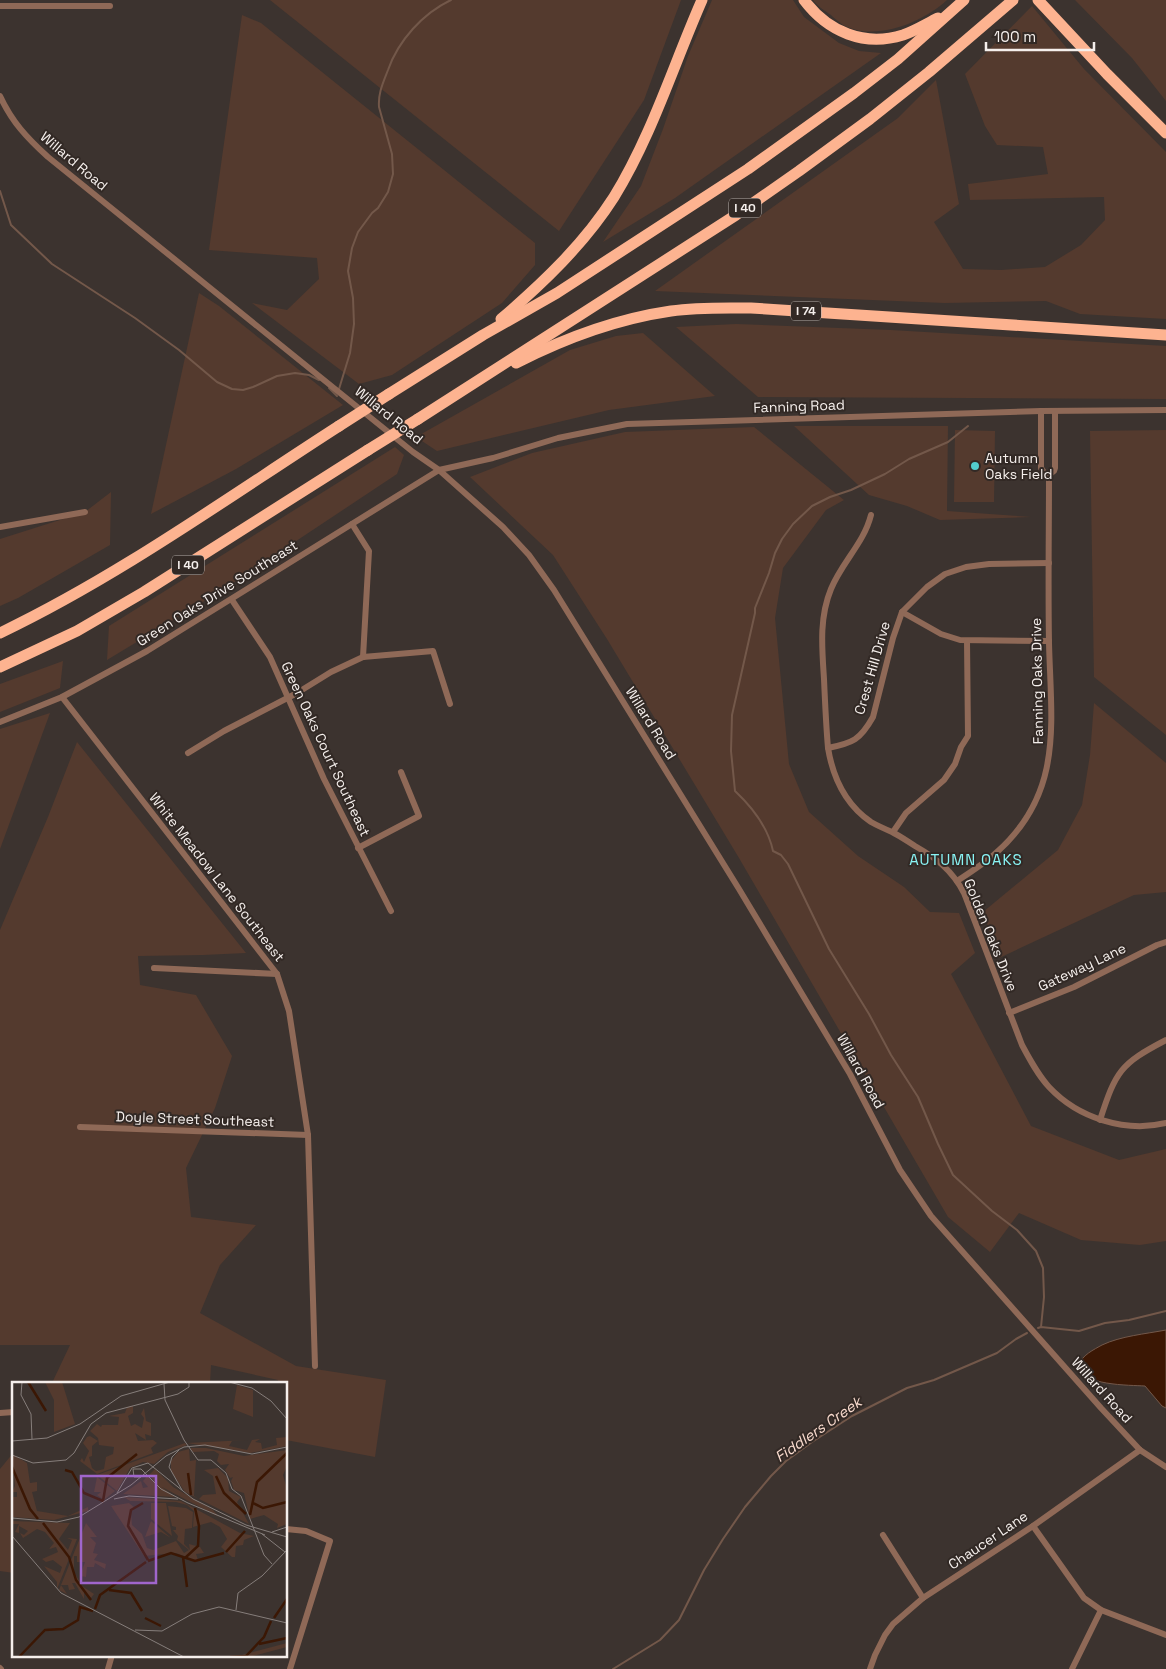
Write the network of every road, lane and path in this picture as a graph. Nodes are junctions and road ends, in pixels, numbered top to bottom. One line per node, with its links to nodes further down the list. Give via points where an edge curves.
1 (702, 0): 11 (highway, via 649,131 613,198 567,257)
2 (804, 0): 5 (highway, via 822,20 860,38 904,34)
3 (1012, 0): 12 (highway, I 40, via 929,72 799,171)
4 (1038, 0): 9 (highway)
5 (961, 4): 11 (highway, I 40, via 898,59 780,147 557,293)
6 (0, 6): 7 (street)
7 (110, 6)
8 (0, 96): 16 (street, Willard Road, via 19,128 48,157)
9 (1166, 132)
10 (1166, 334): 12 (highway, I 74, via 710,308 665,312 608,324 549,347)
11 (483, 335): 25 (highway, I 40, bridge, via 103,578)
12 (461, 392): 29 (highway, I 40, bridge, via 144,592 77,631)
13 (1055, 410): 14 (street, Fanning Road); 15 (street, Fanning Road); 17 (street, Fanning Oaks Drive, via 1055,468)
14 (1166, 410)
15 (1041, 411): 16 (street, Fanning Road, via 627,424 558,438); 17 (street, Fanning Oaks Drive, via 1041,468)
16 (439, 470): 20 (street, Green Oaks Drive Southeast); 51 (street, Willard Road, via 503,527 554,590 739,889 850,1074 900,1170 930,1216)
17 (1049, 475): 22 (street, Fanning Oaks Drive)
18 (85, 512): 21 (street)
19 (871, 515): 34 (street, Golden Oaks Drive, via 859,545 837,576 824,610 822,646)
20 (352, 524): 23 (street, Green Oaks Drive Southeast); 28 (street, via 369,551)
21 (0, 527)
22 (1048, 563): 24 (street, Crest Hill Drive, via 978,564 956,570 927,587); 27 (street, Fanning Oaks Drive)
23 (232, 600): 30 (street, Green Oaks Drive Southeast); 31 (street, Green Oaks Court Southeast, via 270,657)
24 (902, 612): 26 (street, via 950,638); 34 (street, Crest Hill Drive, via 873,717 862,734 849,744)
25 (0, 633)
26 (968, 641): 27 (street); 37 (street, via 968,736 944,780 906,813)
27 (1049, 641): 39 (street, Fanning Oaks Drive, via 1052,736 1043,783 1013,836 987,861)
28 (363, 658): 31 (street, via 331,672); 32 (street, via 433,651)
29 (0, 667)
30 (62, 697): 33 (street, Green Oaks Drive Southeast); 43 (street, White Meadow Lane Southeast)
31 (288, 698): 35 (street); 38 (street, Green Oaks Court Southeast)
32 (450, 704)
33 (0, 722)
34 (828, 748): 37 (street, Golden Oaks Drive, via 839,786 852,804 871,821)
35 (188, 753)
36 (401, 772): 38 (street, via 419,816)
37 (893, 832): 39 (street, Golden Oaks Drive, via 938,860)
38 (358, 848): 40 (street, Green Oaks Court Southeast)
39 (957, 881): 44 (street, Golden Oaks Drive)
40 (391, 911)
41 (1166, 942): 44 (street, Gateway Lane, via 1074,987)
42 (154, 968): 43 (street)
43 (277, 974): 49 (street, White Meadow Lane Southeast, via 289,1011)
44 (1009, 1013): 46 (street, Golden Oaks Drive, via 1030,1061 1050,1087 1070,1105)
45 (1166, 1040): 46 (street, via 1123,1068 1111,1088)
46 (1100, 1120): 47 (street, Golden Oaks Drive, via 1131,1126)
47 (1166, 1123)
48 (80, 1127): 49 (street, Doyle Street Southeast)
49 (308, 1135): 50 (street, White Meadow Lane Southeast)
50 (315, 1366)
51 (1140, 1450): 52 (street, Willard Road); 53 (street, Chaucer Lane)
52 (1166, 1467)
53 (1033, 1526): 56 (street, Chaucer Lane); 57 (street, via 1084,1598)
54 (288, 1529): 61 (street, via 306,1531 330,1541)
55 (883, 1535): 56 (street)
56 (923, 1598): 62 (street, Chaucer Lane, via 884,1635)
57 (1101, 1610): 58 (street); 63 (street)
58 (1166, 1635)
59 (112, 1656): 60 (street)
60 (108, 1669)
61 (290, 1669)
62 (870, 1669)
63 (1072, 1669)

